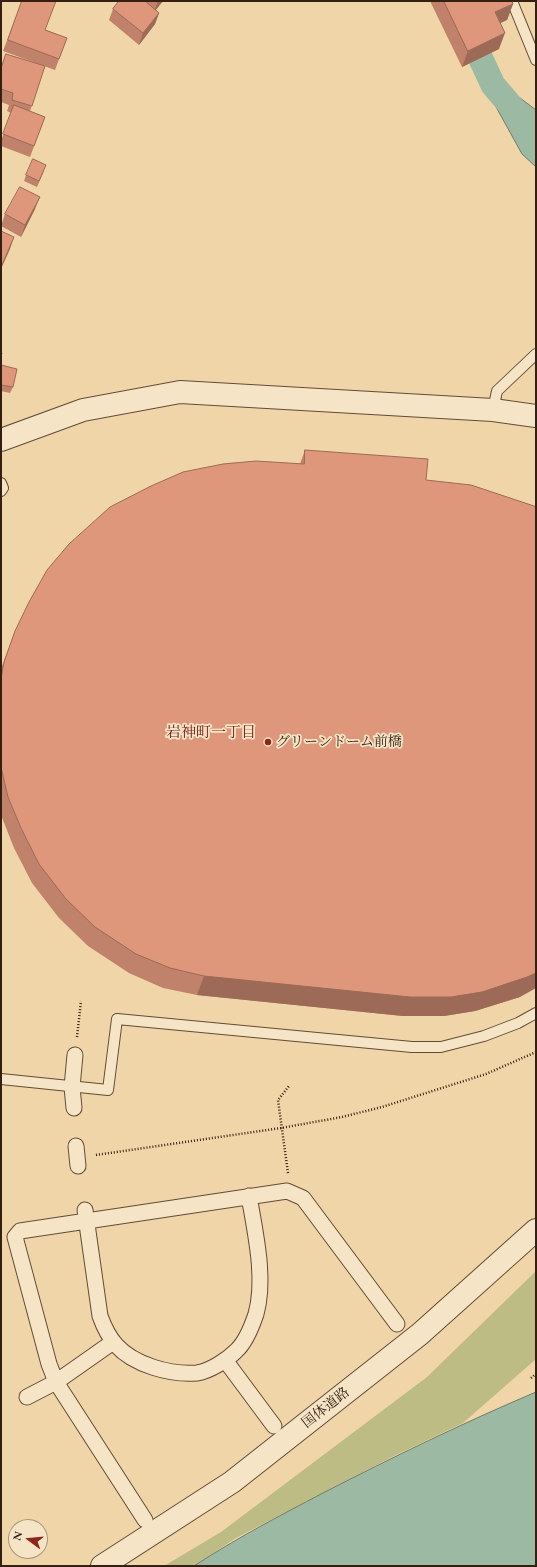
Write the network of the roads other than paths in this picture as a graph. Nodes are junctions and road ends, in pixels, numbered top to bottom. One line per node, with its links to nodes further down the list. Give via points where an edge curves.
1 (512, 1): 2 (lane)
2 (536, 60)
3 (536, 354): 4 (lane, via 497,391)
4 (493, 410): 5 (street); 6 (street, via 180,392 83,410)
5 (536, 416)
6 (1, 440)
7 (1, 483): 8 (lane)
8 (1, 491)
9 (536, 1013): 12 (lane, via 518,1023 442,1047 412,1047 117,1019 108,1090)
10 (74, 1056): 12 (street)
11 (1, 1079): 12 (lane)
12 (72, 1088): 13 (street)
13 (74, 1108)
14 (249, 1196): 15 (street); 17 (street, via 287,1191 303,1198); 19 (street, via 258,1251 260,1291 256,1313 246,1338 237,1351)
15 (86, 1216): 18 (street, via 100,1316); 20 (street, via 20,1231 15,1237)
16 (536, 1230): 24 (street, 国体道路, via 420,1334 232,1482)
17 (398, 1324)
18 (113, 1342): 19 (street, via 133,1358 157,1369 198,1373); 20 (street)
19 (225, 1360): 22 (street)
20 (56, 1382): 21 (street); 23 (street)
21 (27, 1397)
22 (274, 1426)
23 (145, 1520)
24 (102, 1566)

